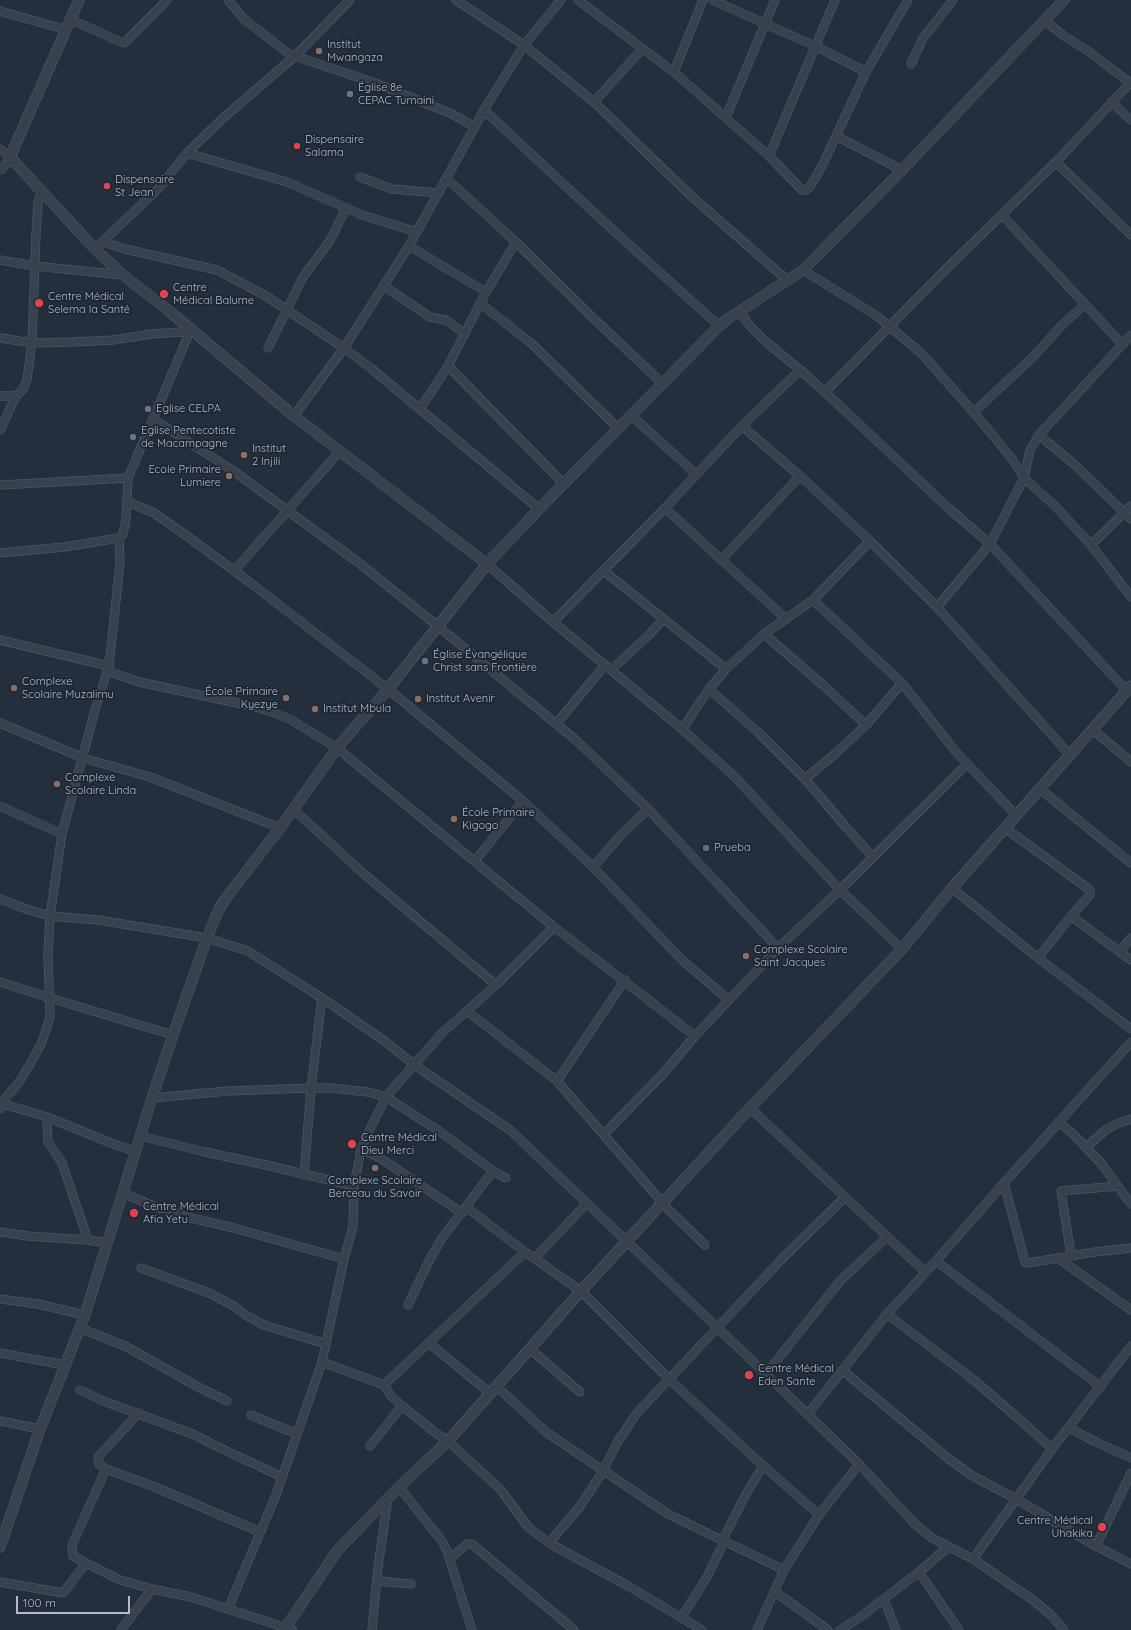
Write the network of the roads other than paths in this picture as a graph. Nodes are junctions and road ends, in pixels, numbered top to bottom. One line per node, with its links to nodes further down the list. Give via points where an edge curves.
1 (79, 0): 16 (street)
2 (167, 0): 16 (street, via 123,43)
3 (228, 0): 23 (street, via 244,19 267,38 284,52)
4 (350, 0): 23 (street)
5 (456, 0): 20 (street)
6 (561, 0): 20 (street)
7 (578, 0): 22 (street)
8 (703, 0): 25 (street)
9 (712, 0): 18 (street)
10 (774, 0): 18 (street)
11 (835, 0): 21 (street)
12 (908, 0): 26 (street)
13 (953, 0): 24 (street, via 923,38)
14 (1064, 0): 17 (street)
15 (0, 11): 19 (street)
16 (72, 20): 19 (street)
17 (1044, 20): 27 (street); 41 (street)
18 (764, 24): 21 (street); 31 (street)
19 (67, 30): 38 (street)
20 (524, 45): 28 (street); 30 (street)
21 (815, 46): 26 (street); 37 (street)
22 (642, 49): 25 (street); 28 (street)
23 (296, 56): 33 (street, via 375,83); 36 (street, via 221,120)
24 (911, 64)
25 (674, 72): 31 (street)
26 (866, 72): 34 (street)
27 (1130, 82): 29 (street)
28 (594, 102): 58 (street, via 689,194)
29 (1111, 102): 32 (street); 39 (street)
30 (484, 110): 33 (street); 65 (street)
31 (726, 117): 37 (street)
32 (1131, 120)
33 (475, 126): 43 (street)
34 (836, 136): 37 (street, via 810,187 806,190 802,190); 41 (street)
35 (0, 149): 38 (street)
36 (187, 153): 46 (street, via 287,182); 50 (street, via 158,189)
37 (769, 156)
38 (10, 157): 40 (street); 44 (street)
39 (1056, 162): 47 (street); 49 (street)
40 (0, 170)
41 (902, 170): 56 (street)
42 (360, 177): 45 (street, via 392,189)
43 (447, 179): 45 (street); 51 (street)
44 (41, 192): 53 (street); 55 (street, via 38,203)
45 (439, 193): 48 (street)
46 (346, 208): 48 (street, via 380,222); 63 (street, via 331,239 303,277)
47 (1002, 215): 62 (street); 66 (street)
48 (417, 232): 52 (street)
49 (1131, 235)
50 (103, 242): 53 (street); 63 (street, via 217,270)
51 (516, 242): 60 (street); 77 (street)
52 (409, 246): 59 (street); 60 (street)
53 (95, 249): 57 (street)
54 (0, 260): 55 (street)
55 (35, 266): 57 (street); 71 (street)
56 (803, 270): 58 (street); 66 (street)
57 (123, 275): 67 (street)
58 (788, 281): 64 (street)
59 (384, 286): 68 (street, via 430,317 446,320); 74 (street)
60 (486, 292): 61 (street)
61 (481, 304): 68 (street); 87 (street, via 531,343)
62 (1084, 305): 72 (street); 82 (street)
63 (287, 310): 73 (street); 74 (street)
64 (740, 312): 65 (street); 76 (street, via 764,340)
65 (719, 326): 77 (street)
66 (890, 326): 78 (street); 82 (street, via 921,353)
67 (190, 331): 71 (street, via 113,340); 83 (street); 85 (street)
68 (465, 334): 75 (street)
69 (1131, 335): 72 (street)
70 (0, 338): 71 (street)
71 (32, 343): 80 (street, via 26,384)
72 (1122, 344): 89 (street)
73 (268, 348)
74 (344, 348): 81 (street); 83 (street)
75 (448, 366): 81 (street); 95 (street)
76 (800, 370): 78 (street); 86 (street)
77 (662, 383): 84 (street)
78 (825, 392): 106 (street)
79 (0, 396): 80 (street)
80 (16, 396): 88 (street)
81 (420, 409): 100 (street)
82 (974, 412): 94 (street, via 1013,460)
83 (294, 416): 90 (street)
84 (632, 416): 87 (street); 91 (street)
85 (153, 419): 93 (street); 101 (street, via 222,463)
86 (742, 426): 91 (street); 92 (street)
87 (619, 429): 95 (street)
88 (0, 430)
89 (1039, 435): 94 (street, via 1030,450); 102 (street)
90 (340, 451): 101 (street); 110 (street)
91 (696, 474): 99 (street)
92 (800, 476): 105 (street); 109 (street)
93 (128, 478): 96 (street); 97 (street)
94 (1024, 478): 106 (street); 107 (street)
95 (564, 484): 100 (street)
96 (0, 485)
97 (126, 501): 104 (street, via 126,519 123,534); 111 (street, via 154,513)
98 (1131, 506): 102 (street)
99 (665, 508): 109 (street); 112 (street)
100 (539, 509): 110 (street)
101 (288, 510): 111 (street); 119 (street)
102 (1125, 512): 103 (street); 107 (street)
103 (1131, 519)
104 (119, 538): 108 (street, via 64,547); 123 (street, via 120,563)
105 (870, 541): 114 (street); 115 (street)
106 (990, 544): 115 (street); 127 (street)
107 (1091, 544): 113 (street)
108 (0, 553)
109 (721, 560): 116 (street)
110 (487, 564): 118 (street); 119 (street)
111 (234, 571): 128 (street)
112 (604, 571): 117 (street); 118 (street)
113 (1131, 597)
114 (813, 600): 116 (street); 125 (street)
115 (937, 607): 135 (street)
116 (785, 618): 120 (street)
117 (663, 619): 122 (street, via 650,634); 124 (street)
118 (553, 622): 122 (street)
119 (439, 626): 128 (street); 130 (street)
120 (764, 634): 124 (street); 131 (street)
121 (1, 641): 123 (street)
122 (608, 667): 130 (street); 132 (street)
123 (108, 668): 134 (street, via 139,682 274,713 291,720); 136 (street)
124 (726, 669): 126 (street)
125 (902, 683): 131 (street); 138 (street)
126 (709, 688): 132 (street); 139 (street, via 760,734)
127 (1129, 688): 133 (street)
128 (388, 689): 134 (street); 141 (street)
129 (0, 723): 136 (street)
130 (556, 724): 144 (street)
131 (866, 725): 139 (street)
132 (682, 729): 154 (street, via 757,799)
133 (1092, 729): 135 (street); 137 (street)
134 (337, 748): 143 (street); 150 (street)
135 (1069, 754): 140 (street)
136 (83, 758): 146 (street, via 150,777); 148 (street)
137 (1131, 762)
138 (967, 764): 145 (street); 149 (street)
139 (804, 779): 149 (street)
140 (1040, 789): 145 (street); 151 (street)
141 (523, 801): 150 (street); 152 (street)
142 (0, 806): 148 (street)
143 (293, 809): 146 (street); 168 (street, via 364,874)
144 (648, 809): 152 (street); 161 (street)
145 (1016, 815): 147 (street)
146 (280, 828): 159 (street, via 226,898)
147 (1005, 828): 153 (street); 157 (street, via 1090,890 1090,895)
148 (62, 834): 156 (street)
149 (873, 857): 154 (street)
150 (475, 861): 158 (street)
151 (1131, 863)
152 (593, 867): 171 (street, via 682,960)
153 (952, 888): 162 (street); 164 (street)
154 (840, 890): 161 (street); 162 (street)
155 (0, 899): 156 (street)
156 (50, 916): 159 (street, via 98,920); 169 (street)
157 (1071, 916): 163 (street); 164 (street)
158 (554, 927): 166 (street); 168 (street)
159 (207, 938): 170 (street, via 248,951); 174 (street)
160 (1131, 938): 163 (street)
161 (778, 948): 171 (street)
162 (902, 949): 183 (street)
163 (1120, 951): 165 (street)
164 (1038, 958): 173 (street)
165 (1131, 960)
166 (625, 980): 175 (street); 178 (street)
167 (0, 982): 169 (street)
168 (496, 985): 172 (street)
169 (50, 998): 174 (street); 182 (street, via 50,1018 42,1042 19,1082)
170 (322, 998): 177 (street); 179 (street)
171 (729, 1000): 175 (street)
172 (467, 1011): 177 (street); 178 (street)
173 (1131, 1029)
174 (173, 1035): 181 (street)
175 (695, 1036): 187 (street, via 661,1076)
176 (1131, 1042): 186 (street)
177 (413, 1064): 180 (street); 201 (street, via 510,1130)
178 (557, 1081): 187 (street)
179 (311, 1088): 180 (street, via 368,1092); 181 (street, via 228,1091); 193 (street)
180 (386, 1097): 190 (street); 192 (street, via 439,1131)
181 (152, 1098): 188 (street)
182 (1, 1105): 184 (street)
183 (750, 1108): 199 (street); 200 (street)
184 (47, 1117): 191 (street); 206 (street, via 48,1142 62,1163)
185 (1131, 1119): 189 (street, via 1107,1129)
186 (1058, 1122): 189 (street); 195 (street)
187 (604, 1134): 200 (street)
188 (140, 1136): 191 (street); 193 (street)
189 (1086, 1147): 197 (street)
190 (361, 1149): 196 (street); 203 (street)
191 (136, 1151): 198 (street)
192 (492, 1171): 194 (street); 203 (street)
193 (304, 1174): 196 (street)
194 (506, 1178)
195 (1004, 1183): 214 (street, via 1024,1260 1028,1263); 216 (street)
196 (354, 1186): 215 (street, via 353,1226)
197 (1118, 1186): 202 (street); 212 (street, via 1061,1191)
198 (123, 1193): 208 (street); 215 (street, via 188,1217)
199 (845, 1197): 205 (street); 226 (street, via 782,1258)
200 (663, 1203): 207 (street); 209 (street)
201 (586, 1204): 207 (street); 213 (street)
202 (1131, 1204)
203 (464, 1210): 211 (street); 221 (street, via 436,1249)
204 (0, 1232): 206 (street)
205 (887, 1236): 218 (street); 235 (street, via 840,1281)
206 (88, 1240): 208 (street)
207 (627, 1242): 219 (street); 226 (street)
208 (107, 1243): 224 (street)
209 (705, 1245)
210 (1131, 1248): 212 (street)
211 (525, 1252): 213 (street); 227 (street)
212 (1071, 1255): 214 (street)
213 (535, 1258): 219 (street)
214 (1058, 1258): 222 (street)
215 (344, 1259): 228 (street)
216 (936, 1261): 218 (street); 238 (street)
217 (141, 1268): 228 (street, via 209,1293 264,1326)
218 (925, 1272): 223 (street)
219 (582, 1291): 230 (street); 236 (street)
220 (0, 1299): 224 (street, via 38,1304)
221 (408, 1305)
222 (1131, 1310)
223 (887, 1314): 234 (street); 253 (street, via 975,1381)
224 (85, 1315): 225 (street)
225 (80, 1328): 233 (street); 242 (street, via 127,1347)
226 (718, 1328): 235 (street); 236 (street)
227 (429, 1343): 237 (street); 240 (street)
228 (326, 1344): 232 (street)
229 (1131, 1346): 238 (street)
230 (530, 1349): 240 (street); 241 (street)
231 (0, 1353): 233 (street)
232 (322, 1362): 237 (street); 250 (street)
233 (65, 1365): 249 (street)
234 (842, 1370): 246 (street); 263 (street, via 971,1476)
235 (766, 1374): 246 (street)
236 (669, 1379): 256 (street); 258 (street, via 628,1425)
237 (384, 1385): 243 (street)
238 (1101, 1386): 248 (street)
239 (80, 1390): 244 (street)
240 (494, 1390): 251 (street); 258 (street, via 546,1432)
241 (580, 1392)
242 (227, 1401)
243 (402, 1406): 251 (street); 252 (street)
244 (139, 1414): 257 (street, via 98,1456 99,1464); 260 (street, via 195,1435)
245 (251, 1415): 250 (street)
246 (807, 1415): 255 (street)
247 (0, 1421): 249 (street)
248 (1069, 1428): 253 (street); 254 (street)
249 (40, 1429): 266 (street)
250 (297, 1434): 260 (street)
251 (448, 1441): 261 (street); 268 (street, via 501,1490 528,1528)
252 (370, 1446)
253 (1052, 1449): 263 (street)
254 (1131, 1458)
255 (859, 1464): 264 (street); 271 (street, via 915,1524)
256 (763, 1466): 264 (street); 267 (street, via 749,1488)
257 (106, 1469): 265 (street); 274 (street, via 72,1545 73,1556)
258 (603, 1471): 267 (street, via 668,1514); 268 (street)
259 (1131, 1473): 269 (street)
260 (282, 1477): 265 (street)
261 (399, 1487): 262 (street); 272 (street, via 442,1541)
262 (388, 1498): 278 (street); 286 (street, via 338,1552)
263 (1016, 1499): 269 (street); 273 (street)
264 (819, 1515): 276 (street)
265 (260, 1532): 284 (street)
266 (3, 1533): 270 (street)
267 (723, 1542): 276 (street); 285 (street, via 707,1577)
268 (549, 1543): 285 (street)
269 (1096, 1546): 275 (street)
270 (0, 1547)
271 (948, 1547): 273 (street); 277 (street)
272 (450, 1559): 289 (street); 290 (street, via 466,1544 472,1544)
273 (973, 1559): 297 (street, via 1033,1600)
274 (86, 1563): 279 (street, via 63,1593); 281 (street, via 120,1580)
275 (1131, 1564)
276 (784, 1570): 282 (street)
277 (919, 1572): 283 (street); 296 (street)
278 (377, 1581): 280 (street); 288 (street)
279 (0, 1582)
280 (411, 1584)
281 (152, 1589): 284 (street); 287 (street)
282 (774, 1591): 292 (street); 293 (street)
283 (884, 1599): 294 (street); 295 (street)
284 (228, 1608): 286 (street)
285 (681, 1618): 291 (street)
286 (288, 1629)
287 (121, 1630)
288 (372, 1630)
289 (472, 1630)
290 (574, 1630)
291 (702, 1630)
292 (757, 1630)
293 (828, 1630)
294 (840, 1630)
295 (896, 1630)
296 (959, 1630)
297 (1064, 1630)

